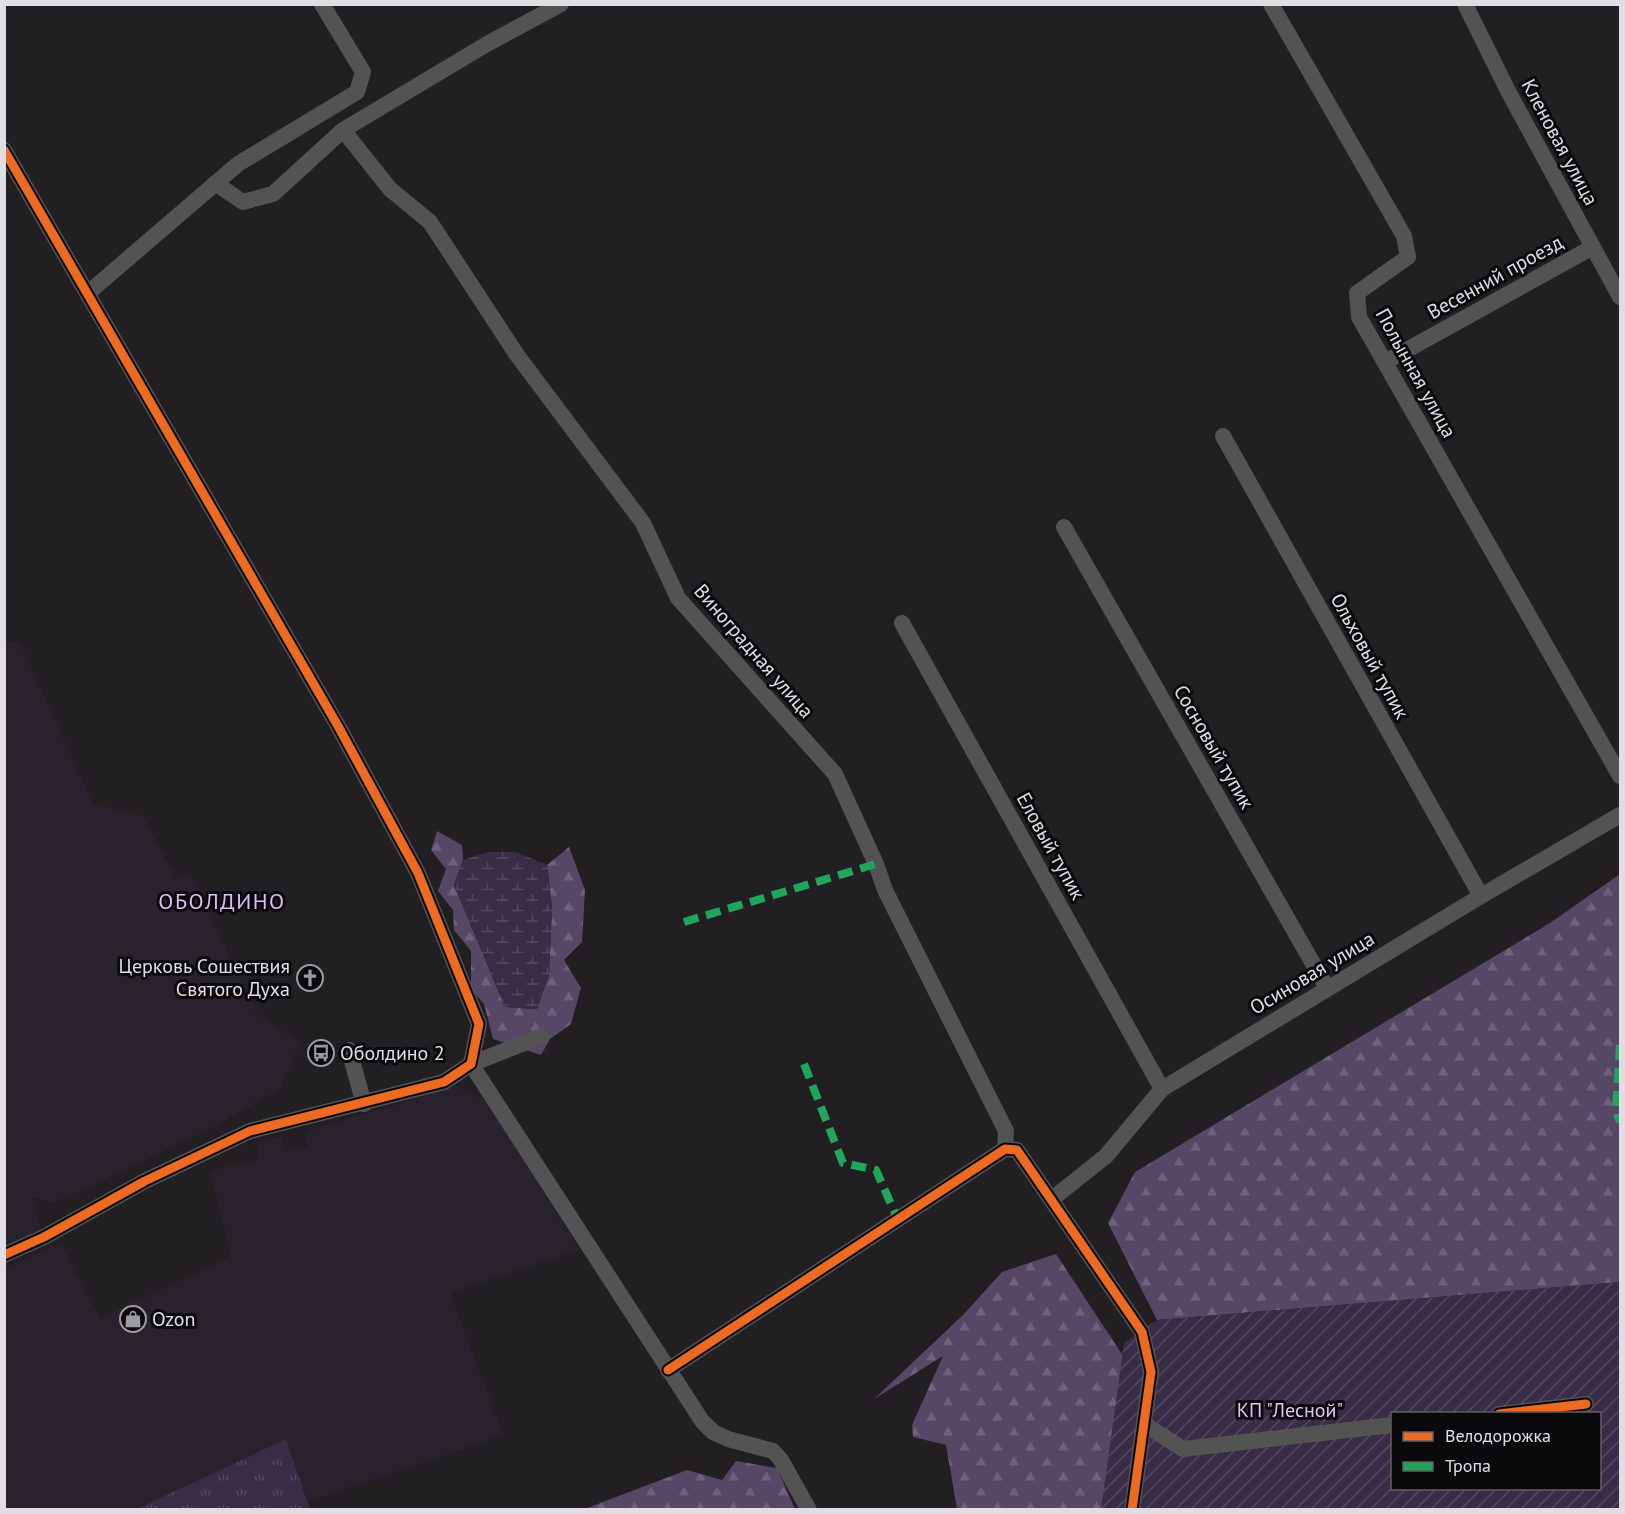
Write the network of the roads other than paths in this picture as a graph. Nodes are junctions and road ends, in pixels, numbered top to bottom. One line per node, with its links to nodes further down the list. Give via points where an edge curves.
1 (322, 4): 7 (street, via 363,72 357,92 238,164)
2 (561, 4): 5 (street)
3 (1271, 4): 11 (street, Полынная улица, via 1404,236 1408,256 1357,293 1359,316)
4 (1465, 4): 8 (street, Кленовая улица)
5 (343, 130): 7 (street, via 273,194 243,202); 24 (street, Виноградная улица, via 390,189 430,222 517,355 643,523 678,598 835,774 885,890 1006,1131)
6 (4, 150): 9 (street)
7 (215, 183): 9 (street)
8 (1593, 247): 10 (street, Кленовая улица); 11 (street, Весенний проезд)
9 (88, 293): 21 (street, via 326,705 418,873 479,1024)
10 (1620, 297)
11 (1385, 362): 15 (street, Полынная улица)
12 (1223, 436): 17 (street, Ольховый тупик)
13 (1065, 527): 18 (street, Сосновый тупик)
14 (902, 623): 22 (street, Еловый тупик)
15 (1620, 776)
16 (1620, 815): 17 (street, Осиновая улица)
17 (1481, 896): 18 (street, Осиновая улица)
18 (1327, 988): 22 (street, Осиновая улица)
19 (542, 1036): 21 (street)
20 (349, 1050): 23 (street)
21 (471, 1064): 23 (street, via 444,1082); 27 (street)
22 (1162, 1089): 25 (street, Осиновая улица, via 1110,1152)
23 (364, 1104): 26 (street, via 250,1131)
24 (1005, 1149): 25 (street, via 1017,1150); 27 (street)
25 (1052, 1199): 30 (street, via 1142,1332 1151,1372)
26 (4, 1255)
27 (668, 1370): 33 (street, via 713,1432 773,1452)
28 (1586, 1404): 29 (street)
29 (1508, 1412)
30 (1144, 1424): 31 (street, via 1183,1449); 32 (street)
31 (1391, 1425)
32 (1134, 1508)
33 (809, 1509)

